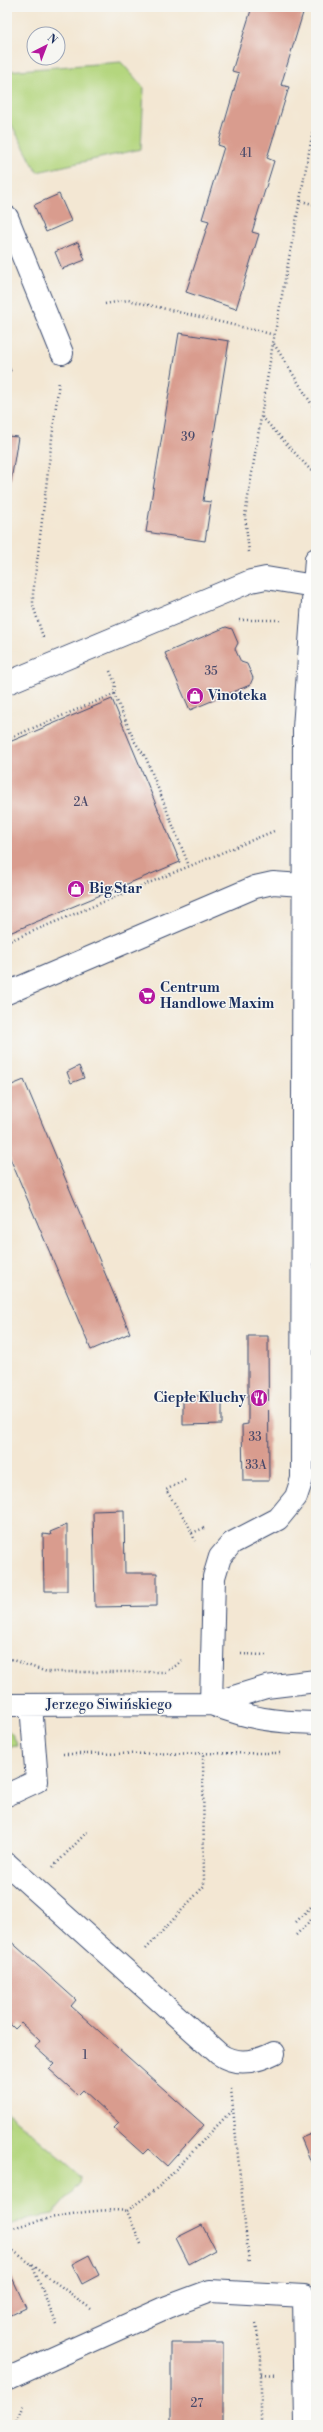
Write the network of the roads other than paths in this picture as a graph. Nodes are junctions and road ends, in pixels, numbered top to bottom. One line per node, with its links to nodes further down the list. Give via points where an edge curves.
1 (7, 217): 2 (street)
2 (62, 353)
3 (316, 559): 4 (street)
4 (314, 586): 5 (street, via 266,578 251,580); 6 (street, via 304,728 303,829)
5 (7, 683)
6 (309, 886): 7 (street, via 273,883 255,887); 9 (street, via 302,1479 296,1497 278,1518 232,1543 220,1558 214,1577)
7 (7, 994)
8 (316, 1681): 9 (street, Jerzego Siwińskiego, via 266,1687)
9 (211, 1704): 11 (street, Jerzego Siwińskiego); 12 (street, Jerzego Siwińskiego, via 240,1715 272,1722)
10 (7, 1705): 11 (street, Jerzego Siwińskiego)
11 (31, 1705): 13 (street, via 37,1781)
12 (316, 1723)
13 (7, 1795)
14 (7, 1864): 15 (street, via 219,2054 239,2061 259,2061)
15 (274, 2054)
16 (7, 2379): 17 (street, via 167,2307 210,2291 304,2296)
17 (306, 2425)

